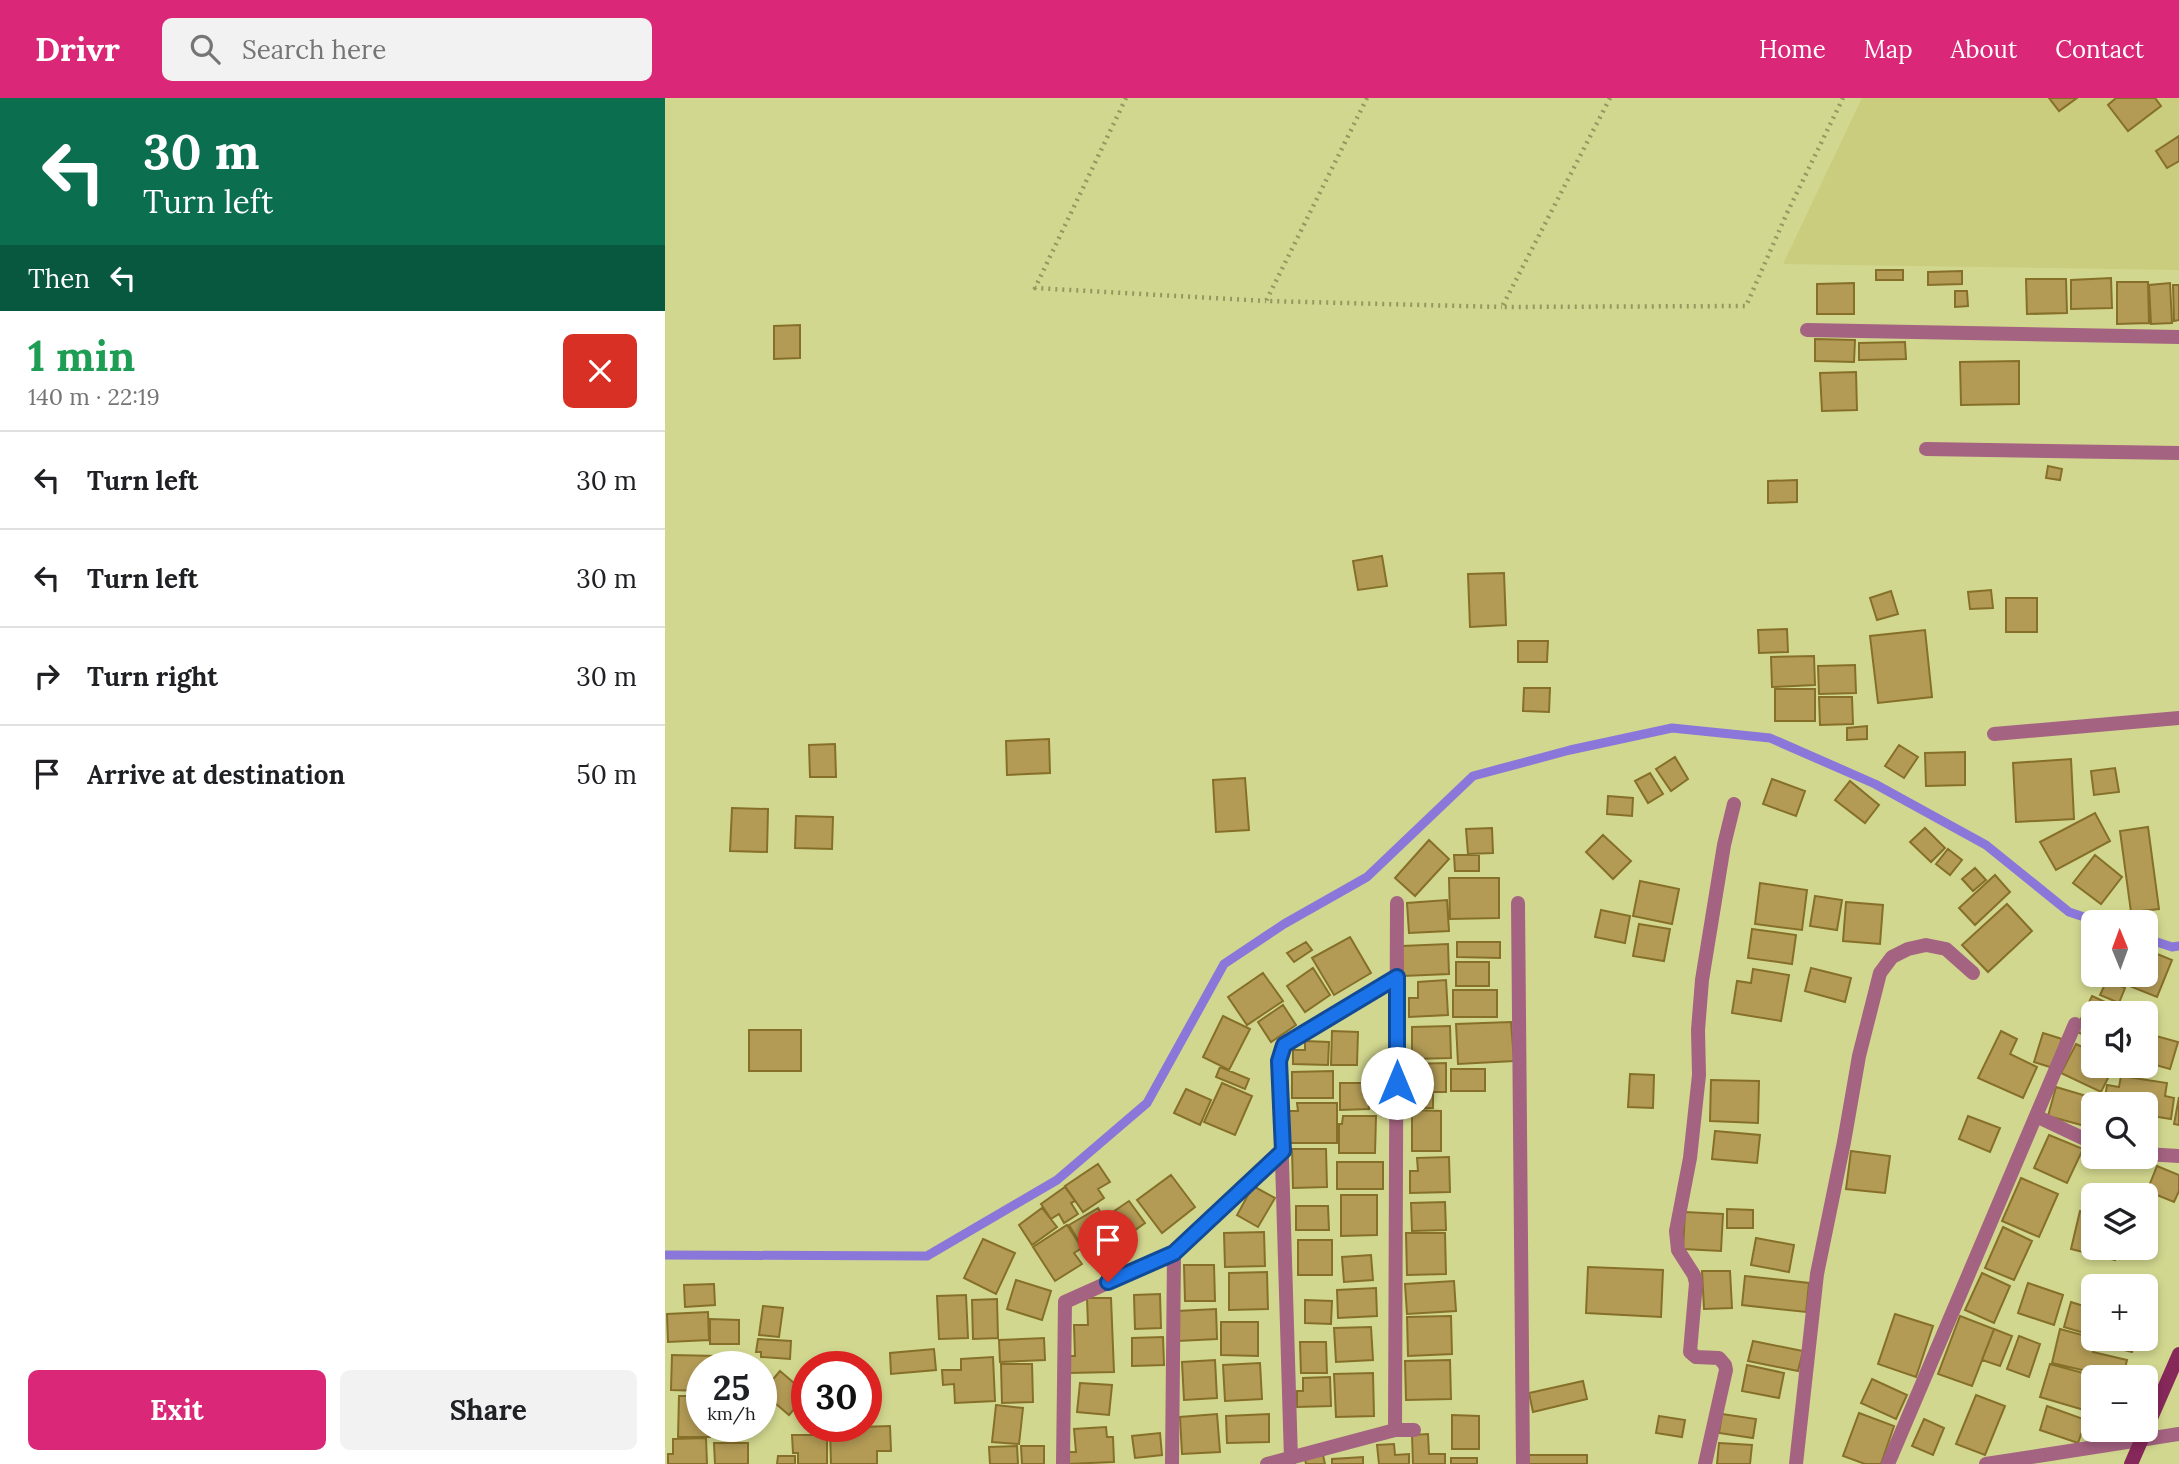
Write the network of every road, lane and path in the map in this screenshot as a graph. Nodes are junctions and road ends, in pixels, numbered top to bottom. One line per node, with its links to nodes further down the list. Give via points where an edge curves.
1 (1126, 98): 5 (path, via 1035,288)
2 (1367, 98): 5 (path)
3 (1609, 98): 6 (path)
4 (1843, 98): 6 (path, via 1746,306)
5 (1265, 301): 6 (path)
6 (1502, 307)
7 (1807, 330): 8 (street)
8 (2179, 337)
9 (1926, 449): 10 (street)
10 (2179, 453)
11 (2179, 718): 12 (street)
12 (1994, 734)
13 (1734, 804): 38 (street, via 1702,980 1690,1158 1676,1231 1678,1250 1696,1283 1690,1352 1696,1357 1719,1358 1726,1370)
14 (1397, 903): 17 (street)
15 (1518, 903): 37 (street)
16 (1973, 973): 39 (street, via 1946,949 1926,946 1908,948 1892,957 1881,973 1859,1056 1817,1274)
17 (1397, 977): 21 (street, via 1284,1045 1279,1061); 27 (street)
18 (2075, 1024): 19 (street)
19 (2036, 1116): 20 (street); 40 (street)
20 (2081, 1137)
21 (1283, 1151): 24 (street); 33 (street)
22 (2158, 1155): 23 (street)
23 (2179, 1156)
24 (1174, 1253): 34 (street, via 1065,1302); 35 (street)
25 (2179, 1354): 26 (main road)
26 (2158, 1402)
27 (1395, 1430): 28 (street); 33 (street)
28 (1414, 1430)
29 (2179, 1434): 30 (street)
30 (2158, 1438)
31 (2134, 1442): 41 (street)
32 (2141, 1442): 42 (main road)
33 (1291, 1459): 36 (street)
34 (1063, 1464)
35 (1172, 1464)
36 (1267, 1464)
37 (1523, 1464)
38 (1705, 1464)
39 (1796, 1464)
40 (1888, 1464)
41 (1986, 1464)
42 (2131, 1464)

